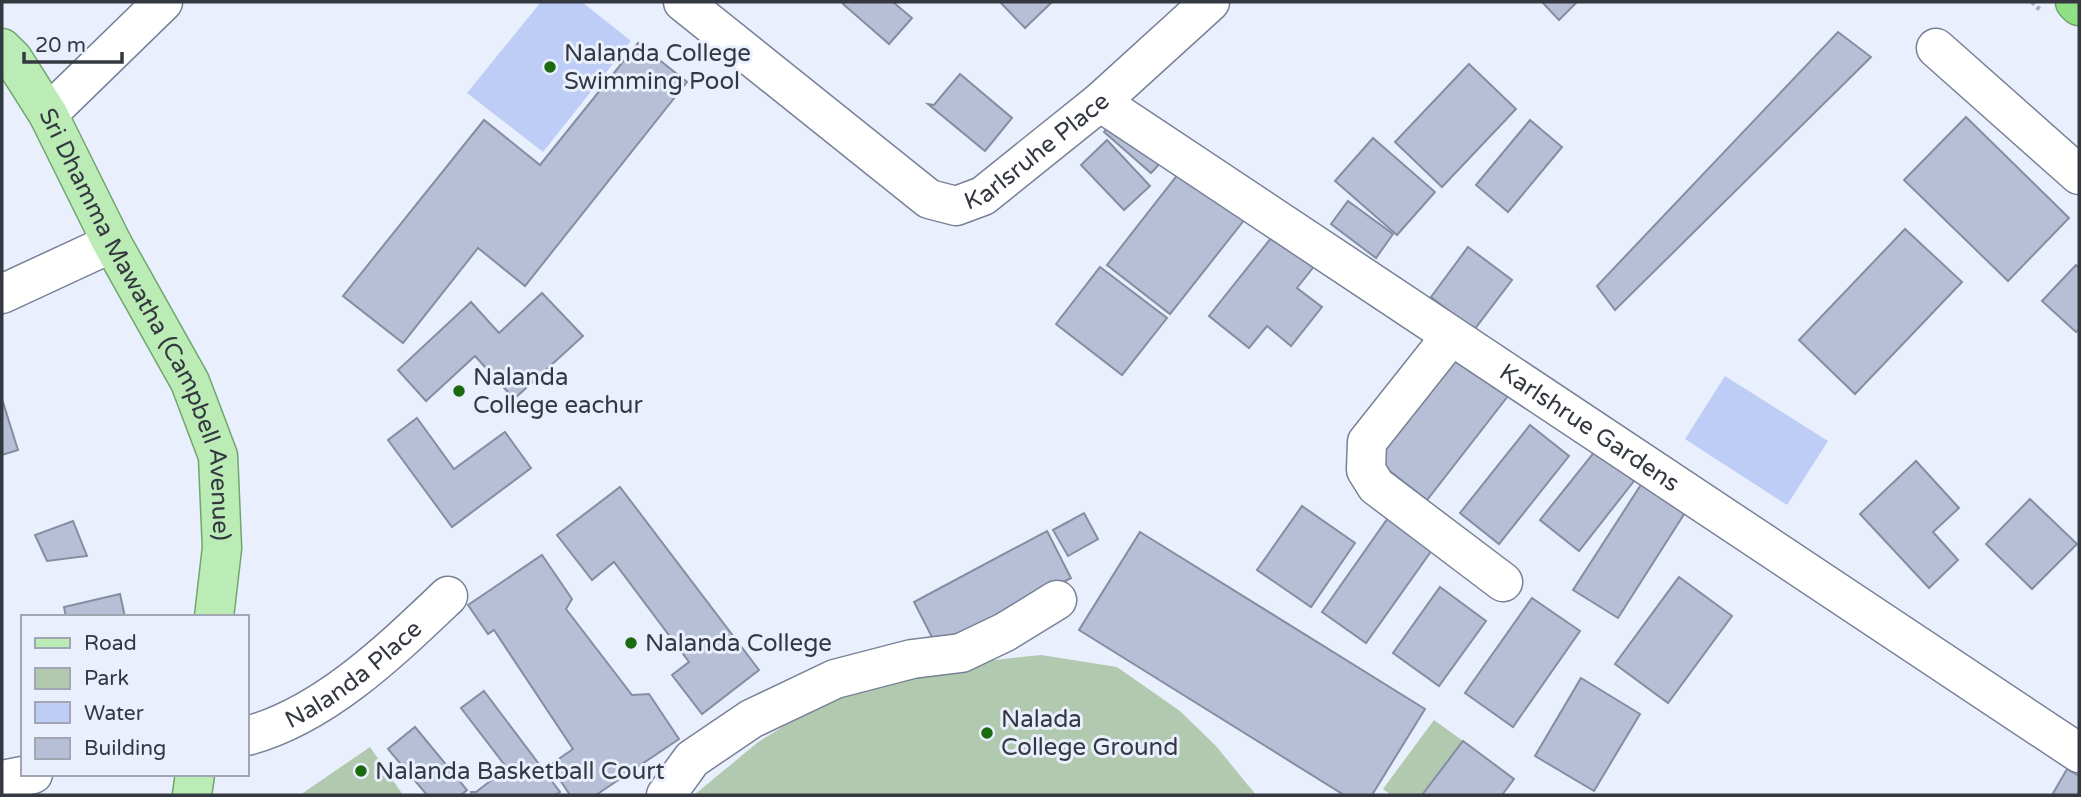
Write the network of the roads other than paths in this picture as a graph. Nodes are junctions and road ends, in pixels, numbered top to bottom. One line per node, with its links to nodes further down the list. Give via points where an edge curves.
1 (163, 2): 9 (street)
2 (683, 2): 8 (street, Karlsruhe Place, via 929,199 956,206 983,196)
3 (1210, 2): 8 (street, Karlsruhe Place)
4 (2075, 2): 5 (highway)
5 (2079, 6)
6 (2, 48): 9 (main road, Sri Dhamma Mawatha (Campbell Avenue))
7 (1936, 48): 10 (street)
8 (1100, 103): 13 (street, Karlshrue Gardens)
9 (48, 114): 11 (main road, Sri Dhamma Mawatha (Campbell Avenue))
10 (2079, 175)
11 (112, 243): 12 (street); 17 (main road, Sri Dhamma Mawatha (Campbell Avenue), via 190,382 218,456 222,548)
12 (2, 293)
13 (1451, 336): 14 (street, via 1367,442 1366,470 1376,486); 19 (street, Karlshrue Gardens)
14 (1503, 582)
15 (448, 596): 18 (street, Nalanda Place, via 327,700)
16 (1057, 600): 24 (street, via 961,653 912,659 835,679 751,719 692,759)
17 (214, 615)
18 (248, 736)
19 (2079, 753)
20 (23, 776): 22 (street)
21 (195, 776): 23 (main road)
22 (2, 780)
23 (192, 795)
24 (666, 795)

